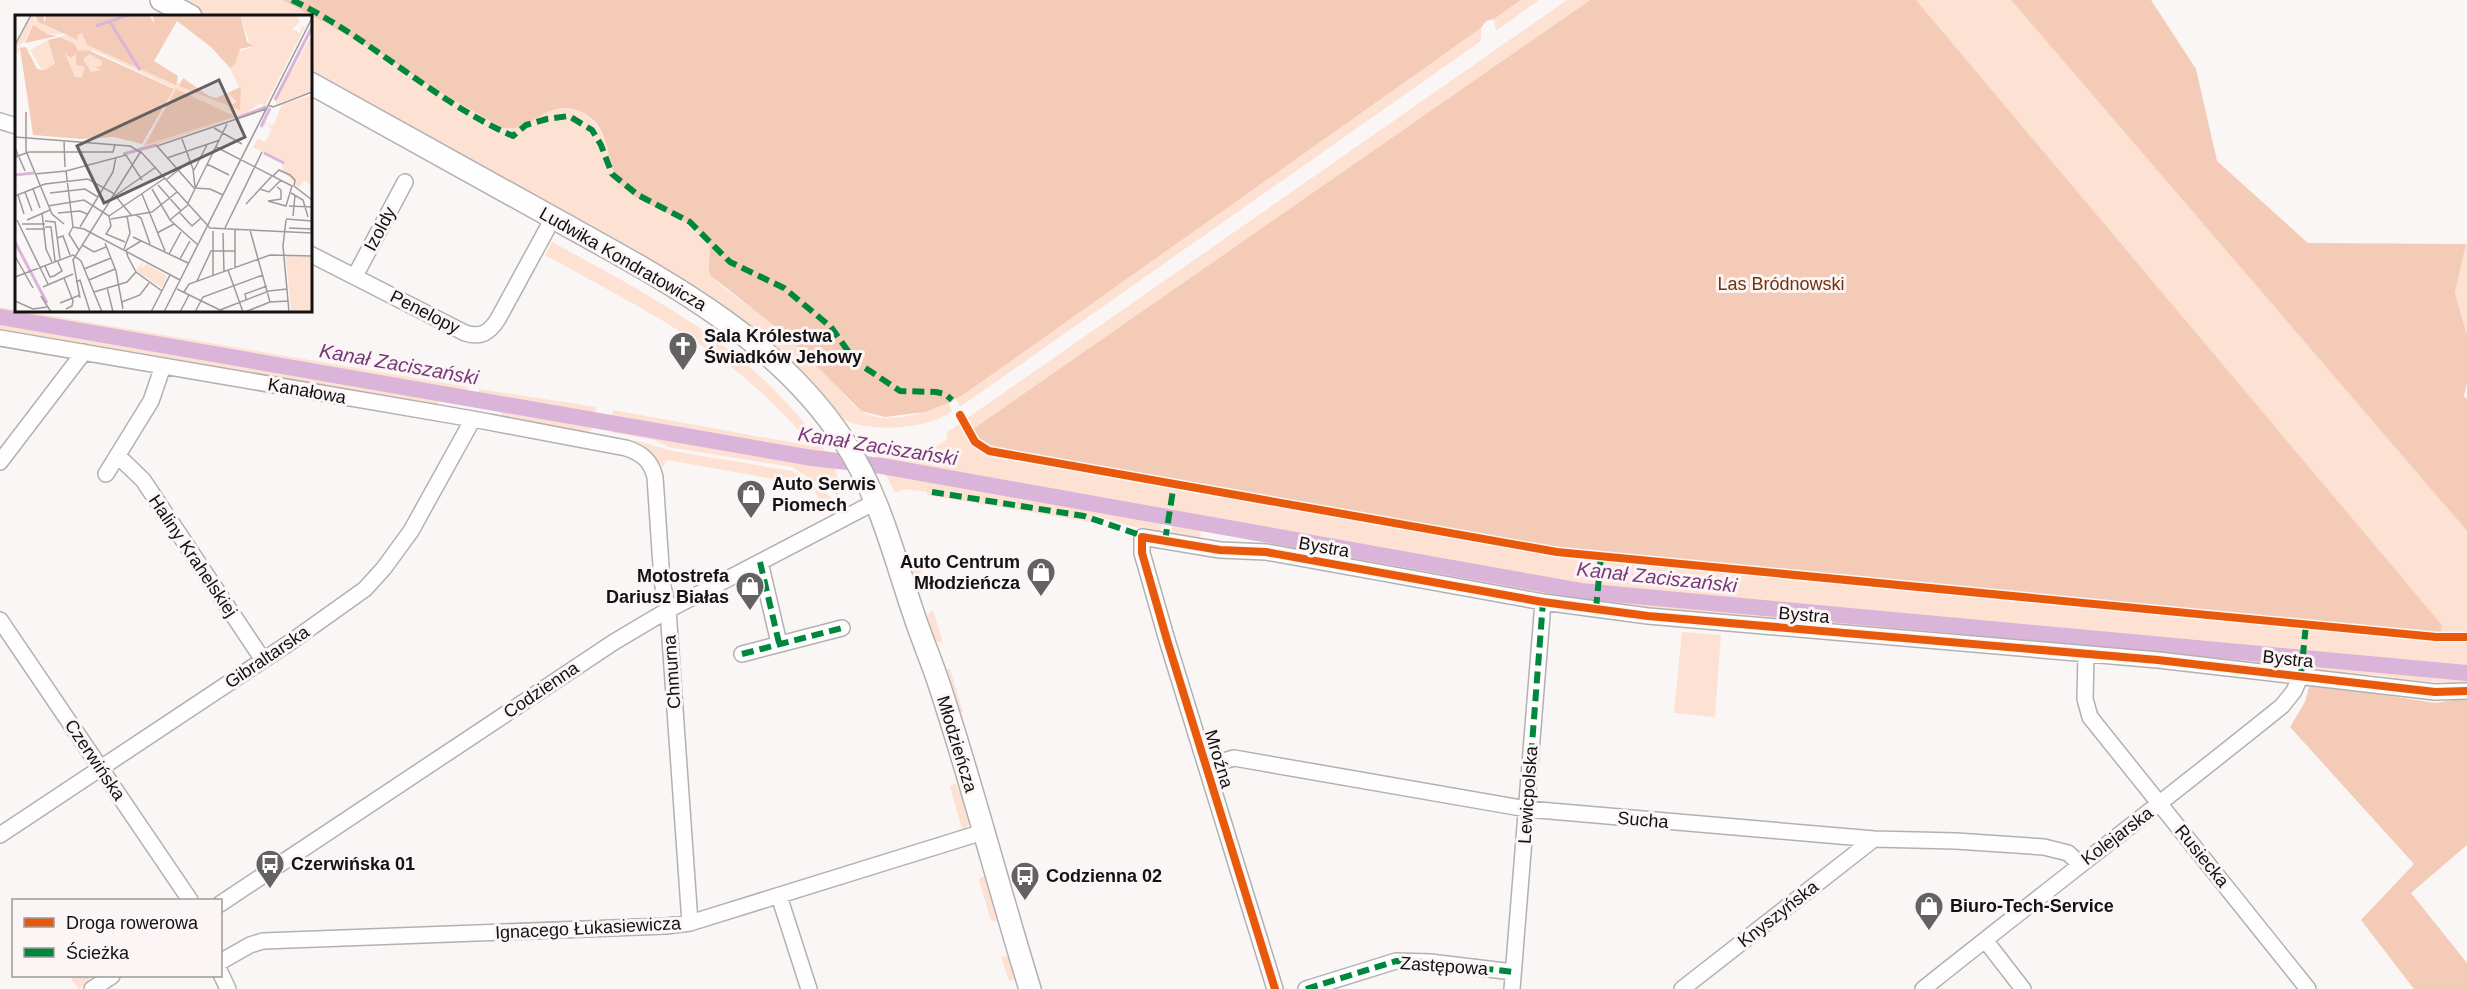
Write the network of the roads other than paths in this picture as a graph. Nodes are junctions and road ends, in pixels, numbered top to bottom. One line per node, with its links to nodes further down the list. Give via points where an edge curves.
1 (161, 0): 2 (main road)
2 (189, 15)
3 (312, 84): 7 (main road, Ludwika Kondratowicza)
4 (0, 121): 5 (street)
5 (15, 126)
6 (405, 182): 9 (street, Izoldy)
7 (553, 218): 9 (street, Penelopy, via 498,319 481,335 465,333); 18 (main road, Ludwika Kondratowicza, via 688,295 735,327 813,401 852,454)
8 (312, 255): 9 (street, Penelopy)
9 (355, 276)
10 (0, 338): 11 (street, Kanałowa)
11 (84, 352): 12 (street, Kanałowa); 16 (street)
12 (163, 366): 13 (street, Kanałowa); 15 (street, via 152,401)
13 (473, 419): 14 (street, Kanałowa); 28 (street, Gibraltarska, via 411,531 384,568 342,607)
14 (613, 446): 22 (street, Chmurna, via 634,450 653,470)
15 (118, 456): 17 (street); 28 (street, Haliny Krahelskiej, via 142,480)
16 (0, 462)
17 (106, 474)
18 (877, 501): 20 (street, Codzienna); 35 (main road, Młodzieńcza, via 940,687)
19 (1142, 537): 21 (street, Bystra, via 1220,550 1266,552); 31 (street, Mroźna, via 1142,553)
20 (760, 562): 22 (street, Codzienna); 25 (street)
21 (1544, 602): 27 (street, Bystra, via 1695,622); 34 (street, Lewicpolska)
22 (668, 610): 41 (street, Codzienna); 42 (street, Chmurna)
23 (0, 620): 32 (street, Czerwińska)
24 (843, 628): 25 (street)
25 (779, 643): 26 (street)
26 (742, 654)
27 (2086, 655): 29 (street, Bystra); 33 (street, Rusiecka, via 2085,699 2090,717)
28 (263, 660): 32 (street, Gibraltarska)
29 (2301, 675): 30 (street, Bystra, via 2435,692); 33 (street, Kolejarska, via 2282,706)
30 (2467, 691)
31 (1206, 766): 34 (street, Sucha, via 1234,759); 50 (street, Mroźna)
32 (100, 768): 36 (street, Gibraltarska); 40 (street, Czerwińska)
33 (2160, 803): 38 (street, Kolejarska); 56 (street, Rusiecka)
34 (1527, 810): 37 (street, Sucha); 45 (street, Lewicpolska)
35 (983, 832): 39 (street, Ignacego Łukasiewicza); 49 (main road, Młodzieńcza)
36 (0, 835)
37 (1874, 839): 38 (street, Sucha, via 2044,847 2068,853); 53 (street, Knyszyńska)
38 (2080, 864): 43 (street, Kolejarska)
39 (779, 896): 42 (street, Ignacego Łukasiewicza); 48 (street)
40 (189, 899)
41 (222, 903)
42 (690, 923): 44 (street, Ignacego Łukasiewicza, via 263,941)
43 (1985, 940): 54 (street, Kolejarska); 55 (street)
44 (222, 961)
45 (1513, 972): 51 (street, Zastępowa, via 1396,961); 52 (street, Lewicpolska)
46 (109, 977): 47 (street)
47 (92, 989)
48 (808, 989)
49 (1030, 989)
50 (1275, 989)
51 (1306, 989)
52 (1512, 989)
53 (1682, 989)
54 (1923, 989)
55 (2023, 989)
56 (2308, 989)

